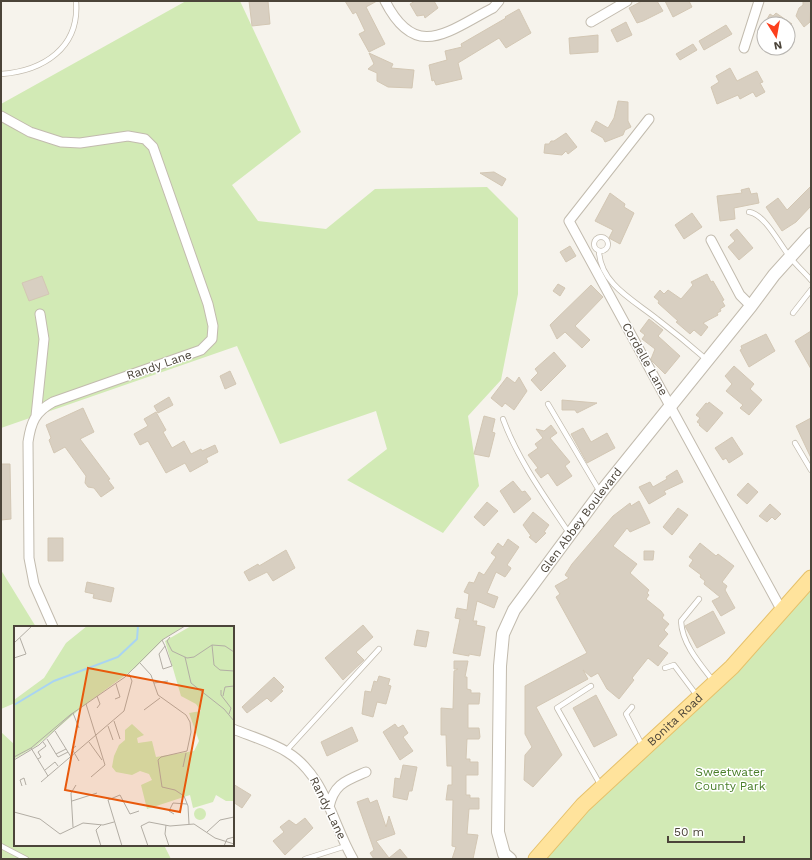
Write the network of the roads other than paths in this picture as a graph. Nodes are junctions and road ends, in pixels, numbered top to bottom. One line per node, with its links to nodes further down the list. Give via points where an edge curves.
1 (76, 1): 8 (lane, via 77,13 72,29 55,56 30,68)
2 (385, 1): 3 (street, via 391,13 407,30 426,38 439,36 493,8)
3 (499, 1)
4 (627, 1): 6 (street)
5 (759, 1): 7 (street)
6 (591, 22)
7 (744, 48)
8 (1, 74)
9 (1, 116): 24 (street, Randy Lane, via 30,132 61,142 80,143 128,136 145,139 153,147 158,158 214,326 212,339 201,350 53,402 42,407)
10 (649, 119): 23 (street, Cordelle Lane, via 569,221)
11 (749, 212): 15 (lane, via 764,222)
12 (811, 234): 15 (street, Glen Abbey Boulevard)
13 (711, 240): 18 (street, via 740,295)
14 (599, 251): 21 (lane, via 602,266 620,290)
15 (790, 257): 16 (lane); 18 (street, Glen Abbey Boulevard)
16 (811, 280)
17 (811, 290): 19 (lane)
18 (750, 306): 21 (street, Glen Abbey Boulevard)
19 (793, 313)
20 (40, 314): 24 (street, via 44,339)
21 (707, 360): 23 (street, Glen Abbey Boulevard)
22 (548, 404): 28 (lane)
23 (670, 405): 28 (street, Glen Abbey Boulevard); 32 (street, Cordelle Lane)
24 (36, 417): 33 (street, Randy Lane, via 30,424 28,442 30,558 34,584)
25 (503, 419): 29 (lane, via 509,435 540,490)
26 (795, 443): 27 (lane)
27 (811, 470)
28 (601, 494): 29 (street, Glen Abbey Boulevard)
29 (570, 535): 51 (street, Glen Abbey Boulevard, via 514,610 504,634 500,666 498,832 504,854)
30 (811, 578): 32 (main road, Bonita Road)
31 (699, 599): 36 (lane, via 681,621 681,628 685,640)
32 (782, 611): 36 (main road, Bonita Road)
33 (53, 626)
34 (379, 649): 42 (lane)
35 (665, 668): 38 (lane, via 674,665)
36 (715, 683): 38 (main road, Bonita Road)
37 (591, 686): 44 (lane, via 557,708)
38 (699, 698): 41 (main road, Bonita Road)
39 (632, 707): 41 (lane, via 626,714)
40 (234, 729): 42 (street, Randy Lane)
41 (644, 749): 44 (main road, Bonita Road)
42 (286, 751): 45 (street, Randy Lane, via 305,765)
43 (366, 772): 45 (street, via 343,781 331,795)
44 (602, 787): 52 (main road, Bonita Road)
45 (329, 807): 47 (street, Randy Lane)
46 (1, 846): 48 (lane)
47 (346, 846): 49 (lane); 50 (street, Randy Lane)
48 (26, 859)
49 (305, 859)
50 (353, 859)
51 (510, 859)
52 (536, 859)

